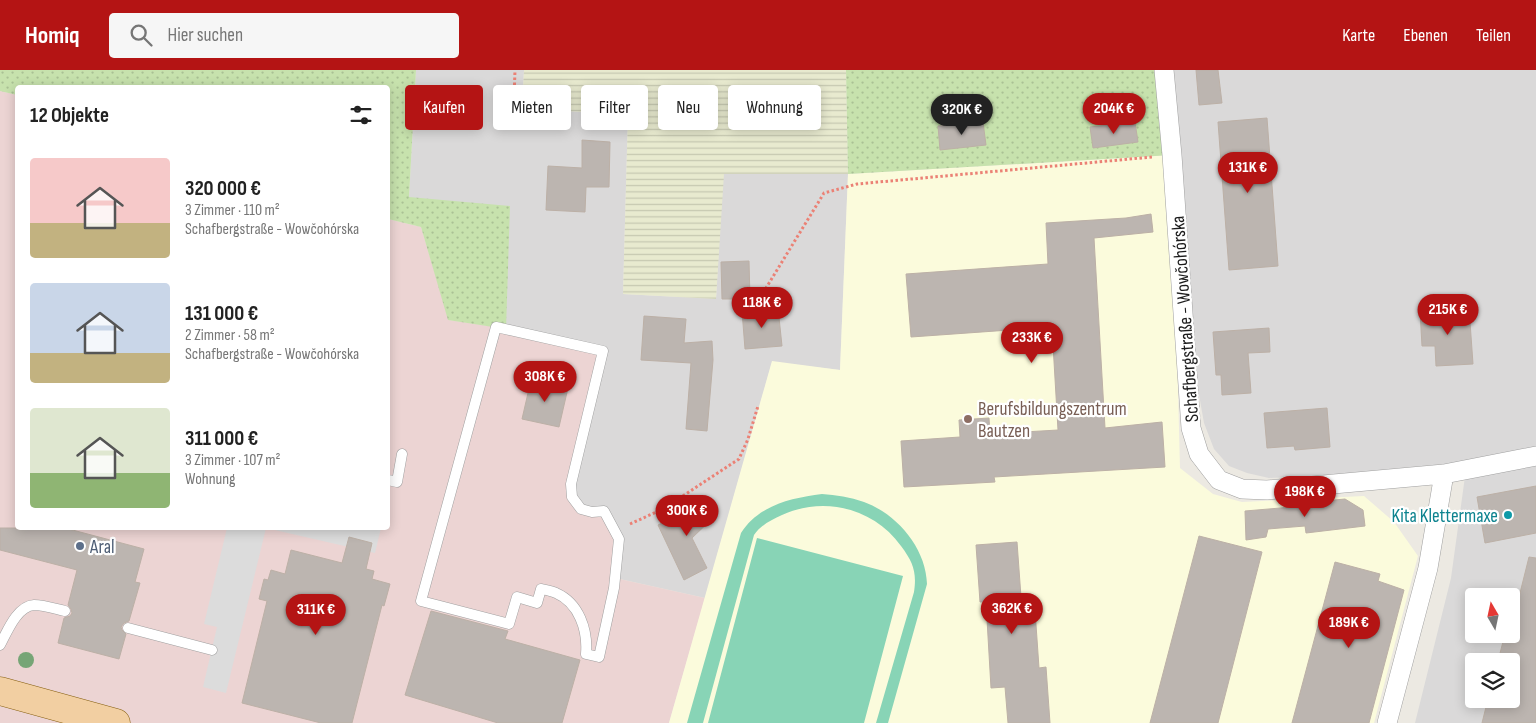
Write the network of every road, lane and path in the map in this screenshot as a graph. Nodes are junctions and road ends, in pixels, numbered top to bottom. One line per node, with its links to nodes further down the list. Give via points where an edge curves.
1 (515, 70): 3 (path)
2 (1164, 70): 4 (street, Schafbergstraße - Wowčohórska)
3 (514, 85)
4 (1172, 155): 5 (path, via 858,184 824,193); 9 (street, Schafbergstraße - Wowčohórska, via 1190,428 1199,454 1219,480 1242,488 1267,490)
5 (763, 293)
6 (758, 406): 11 (path, via 739,460 663,510)
7 (402, 454): 10 (lane, via 396,482)
8 (1536, 456): 9 (street, Schafbergstraße - Wowčohórska)
9 (1444, 474): 18 (street, via 1428,568)
10 (390, 480)
11 (616, 531): 11 (lane, via 604,511 581,509 572,497 572,484 603,351 496,327 421,601 509,624 517,597 537,604 541,589 556,593 576,610 584,627 586,654 598,657 614,588 619,539)
12 (65, 612): 14 (lane, via 28,606 22,610)
13 (128, 628): 15 (lane)
14 (0, 645)
15 (212, 650)
16 (0, 691): 17 (main road)
17 (116, 723)
18 (1387, 723)

